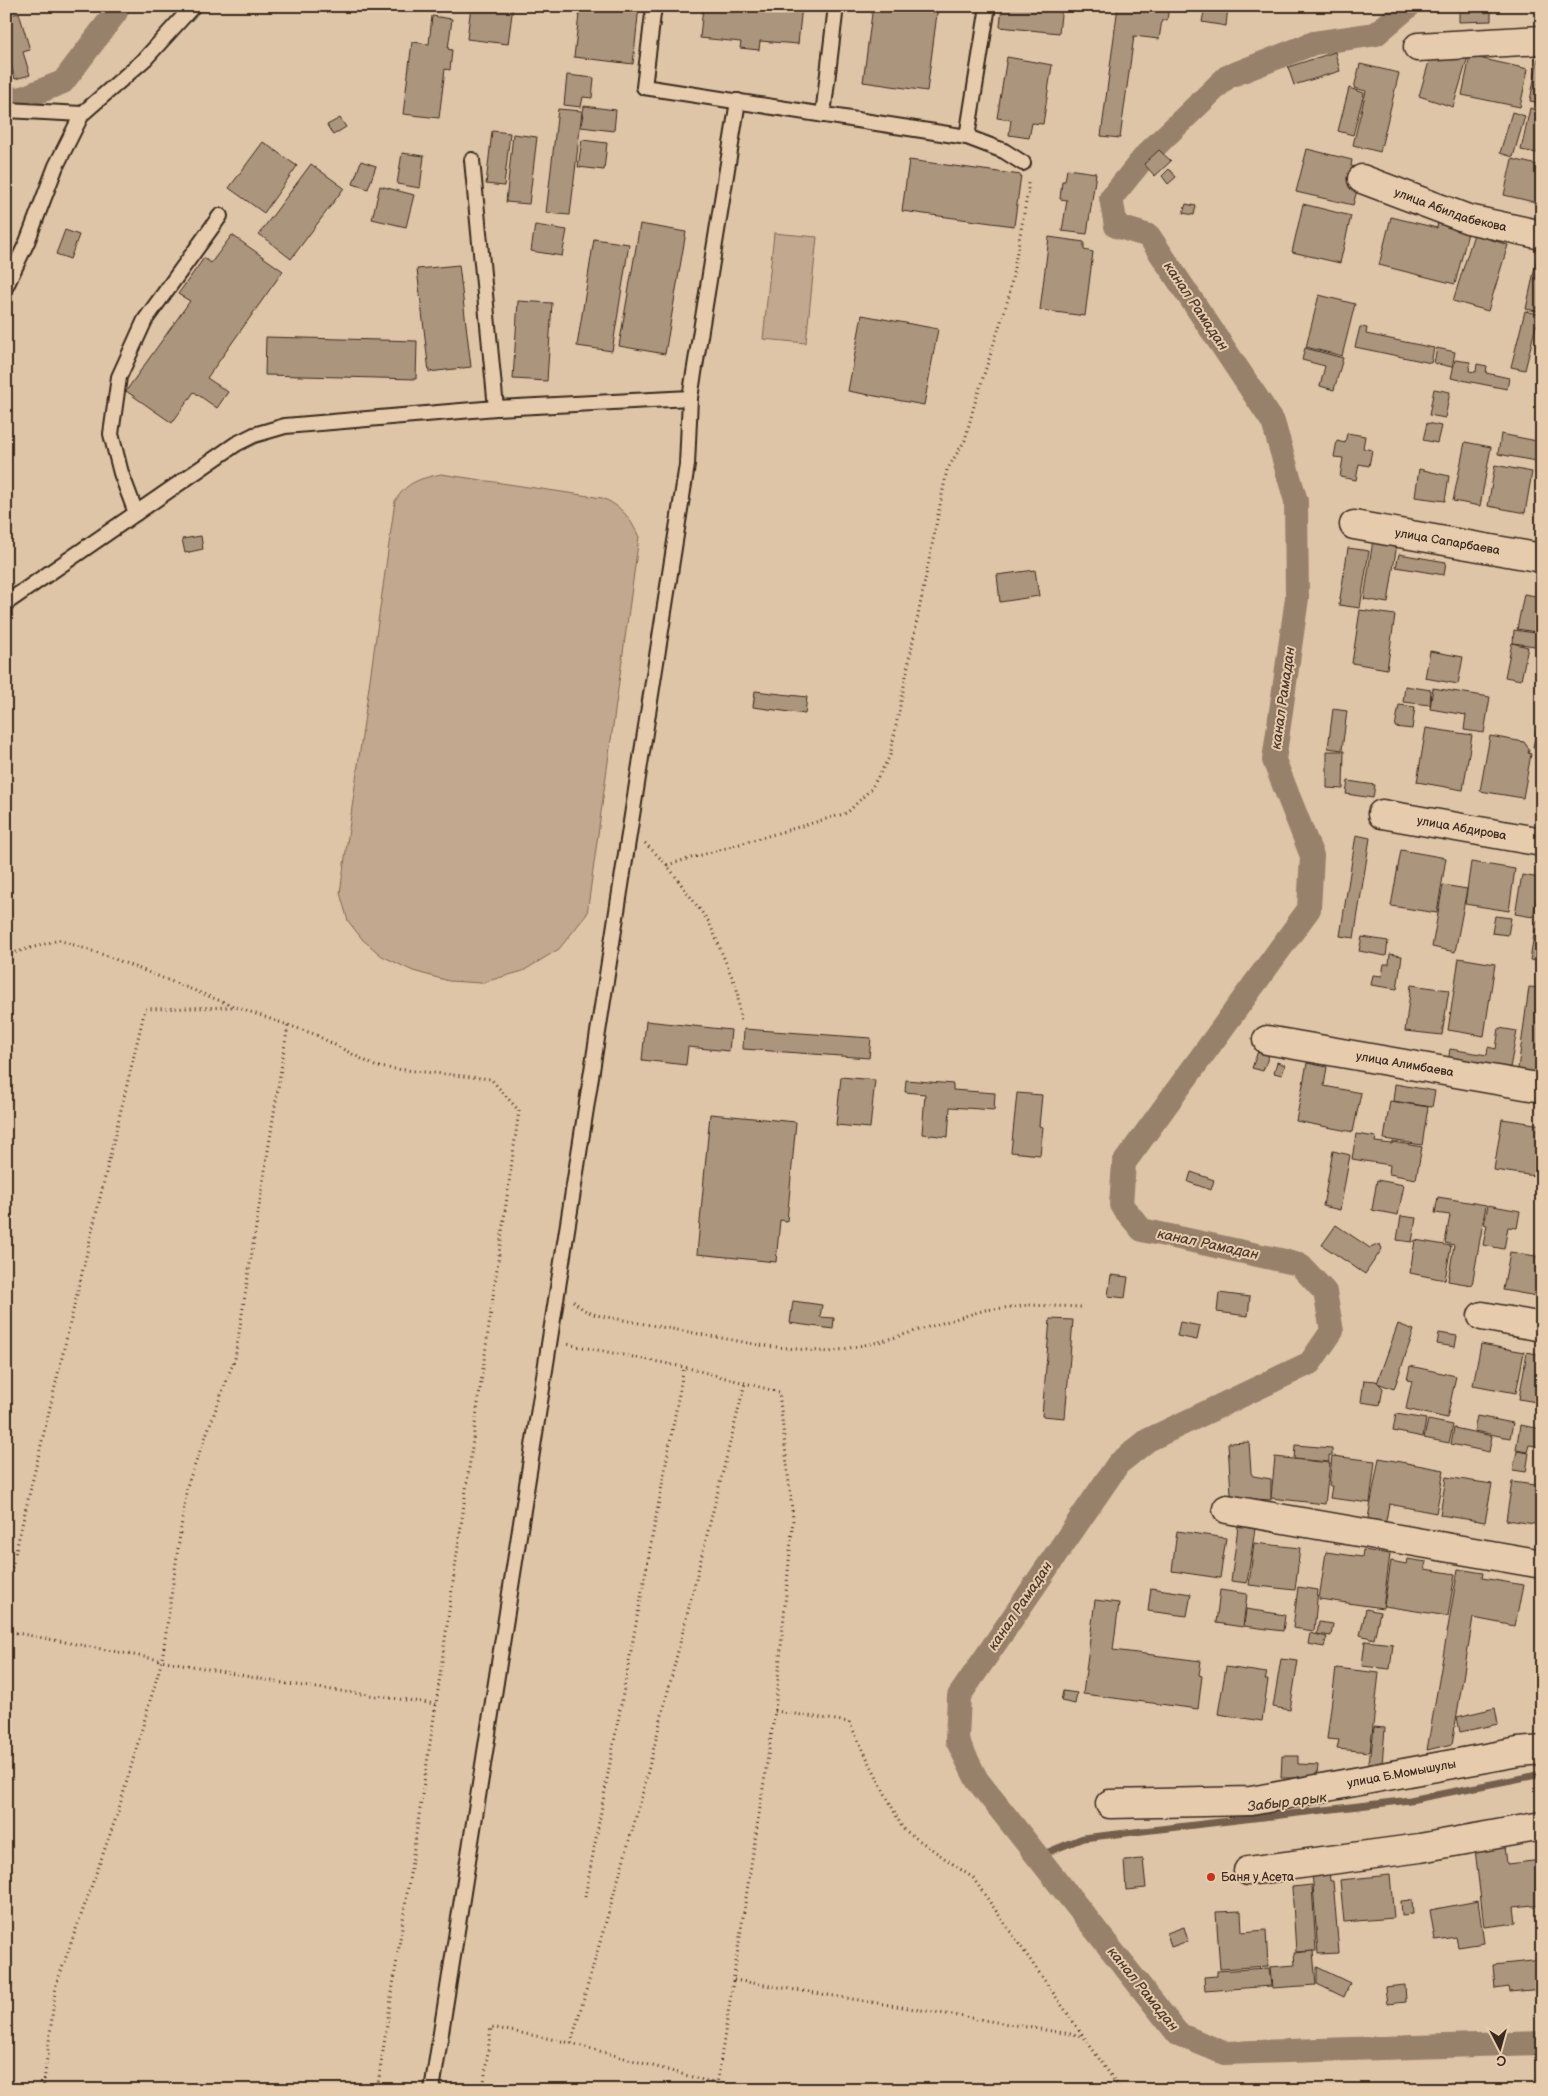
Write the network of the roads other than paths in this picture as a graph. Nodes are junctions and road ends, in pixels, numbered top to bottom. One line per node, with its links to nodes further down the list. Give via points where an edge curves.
1 (193, 6): 9 (lane, via 145,59)
2 (654, 6): 7 (lane, via 644,87)
3 (836, 6): 10 (lane)
4 (988, 6): 11 (lane)
5 (1542, 40): 6 (street)
6 (1418, 48)
7 (738, 101): 10 (lane); 18 (lane)
8 (6, 110): 9 (lane)
9 (82, 114): 17 (lane, via 56,166)
10 (823, 115): 11 (lane)
11 (968, 137): 13 (lane, via 1004,151)
12 (472, 160): 19 (lane)
13 (1023, 163)
14 (1362, 179): 16 (street, улица Абилдабекова, via 1468,219)
15 (220, 216): 20 (lane, via 145,320 119,376 111,434)
16 (1542, 235)
17 (6, 286)
18 (690, 398): 19 (lane); 36 (lane, via 687,465)
19 (496, 408): 20 (lane, via 285,426 236,444)
20 (136, 512): 23 (lane)
21 (1354, 524): 22 (street, улица Сапарбаева)
22 (1542, 558)
23 (6, 603)
24 (1382, 814): 25 (street, улица Абдирова)
25 (1542, 842)
26 (1267, 1040): 27 (street, улица Алимбаева)
27 (1542, 1088)
28 (1482, 1316): 29 (street)
29 (1542, 1327)
30 (1227, 1509): 31 (street)
31 (1542, 1564)
32 (1542, 1750): 33 (street, улица Б.Момышулы, via 1250,1801)
33 (1110, 1804)
34 (1542, 1826): 35 (street, via 1420,1848)
35 (1248, 1871)
36 (432, 2090)

